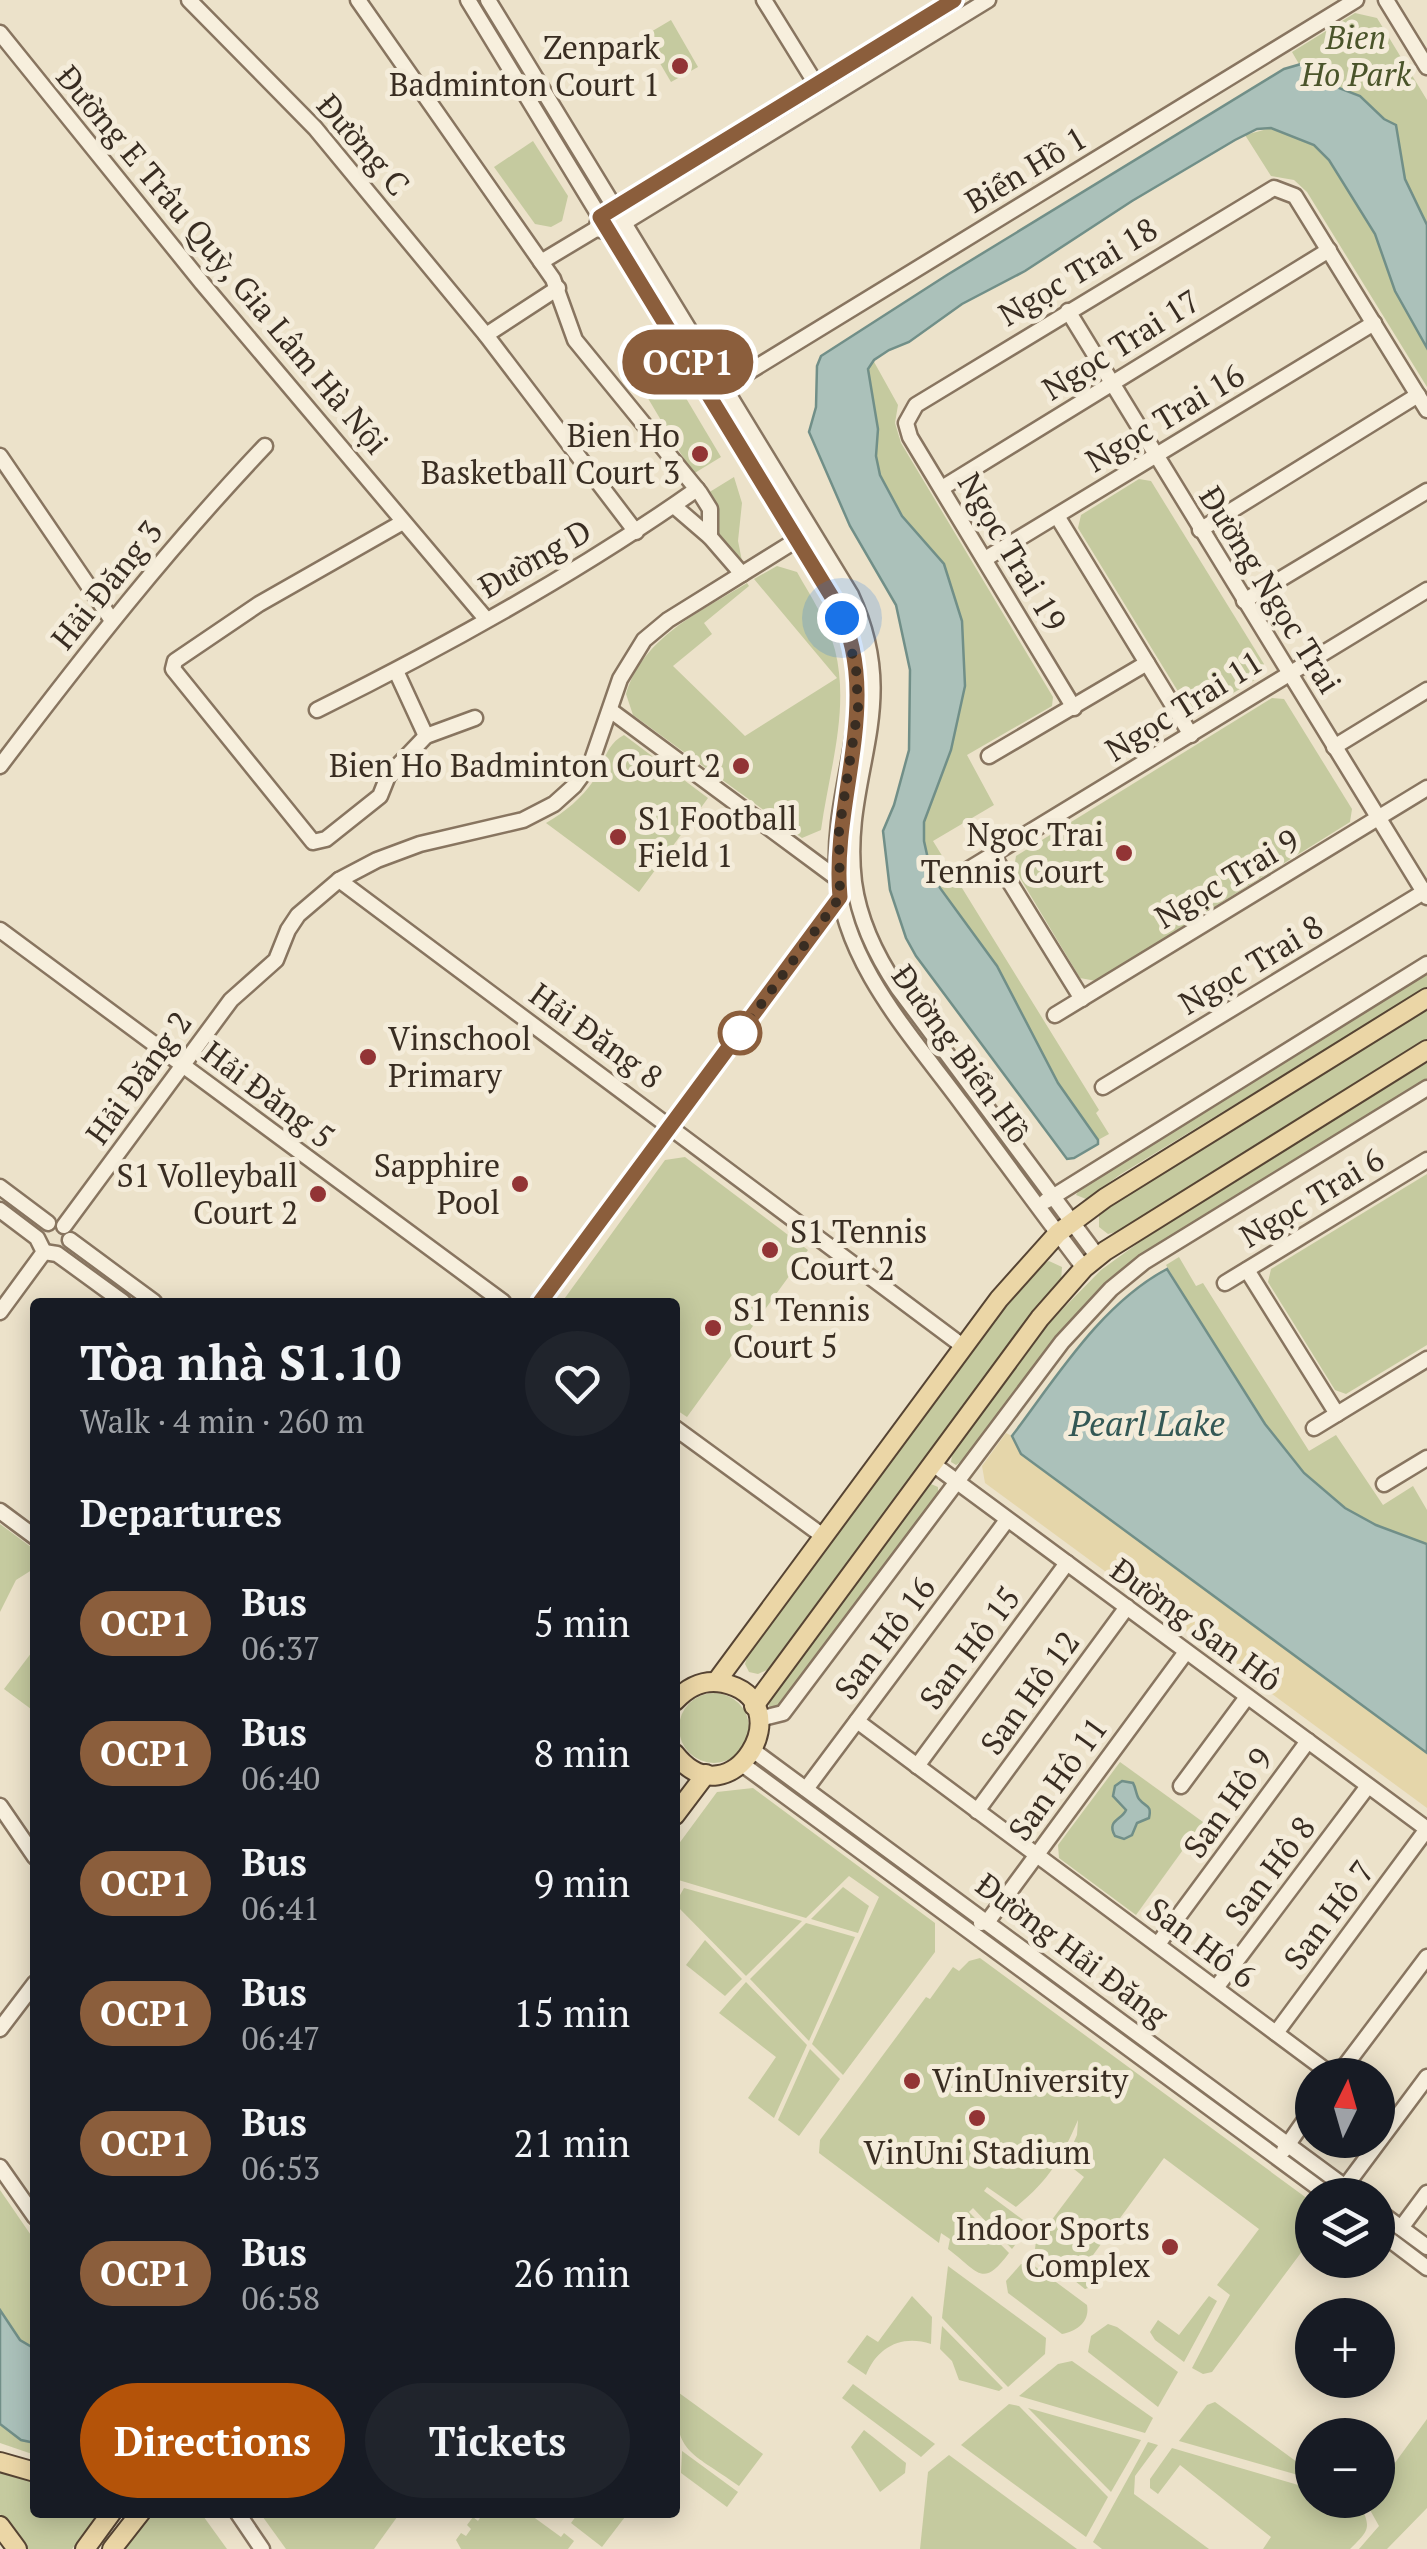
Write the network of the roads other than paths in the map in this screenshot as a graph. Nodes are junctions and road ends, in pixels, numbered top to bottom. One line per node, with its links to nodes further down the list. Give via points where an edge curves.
1 (189, 0): 21 (street, Đường C, via 316,128)
2 (358, 0): 17 (street)
3 (468, 0): 15 (street, Đường Biển Hồ)
4 (488, 0): 13 (street, Đường Biển Hồ)
5 (764, 0): 12 (street)
6 (954, 0): 12 (street)
7 (988, 0): 14 (street)
8 (1356, 0): 23 (street, Biển Hồ 1)
9 (1386, 0): 11 (street)
10 (0, 33): 35 (street, Đường E Trâu Quỳ, Gia Lâm Hà Nội)
11 (1427, 67)
12 (816, 84): 13 (street)
13 (615, 208): 14 (street, Đường Biển Hồ); 15 (street)
14 (624, 223): 15 (street); 23 (street, Đường Biển Hồ)
15 (602, 226): 17 (street); 40 (street, Đường Biển Hồ)
16 (1329, 250): 19 (street, Ngọc Trai 18, via 1290,192 1268,189); 20 (street); 22 (street, Ngọc Trai 17)
17 (541, 262): 18 (street)
18 (558, 288): 21 (street); 31 (street, via 575,340)
19 (1068, 312): 22 (street, Đường Ngọc Trai); 26 (street, Ngọc Trai 18, via 922,400)
20 (1374, 323): 24 (street); 29 (street, Ngọc Trai 16)
21 (486, 335): 38 (street, Đường C)
22 (1112, 383): 29 (street, Đường Ngọc Trai); 30 (street, Ngọc Trai 17)
23 (724, 387): 37 (street, Đường Biển Hồ)
24 (1418, 395): 25 (street); 36 (street)
25 (1427, 410)
26 (906, 423): 30 (street, Ngọc Trai 19)
27 (265, 446): 45 (street, Hải Đăng 3)
28 (0, 456): 45 (street)
29 (1155, 457): 34 (street, Ngọc Trai 16); 36 (street, Đường Ngọc Trai)
30 (942, 488): 41 (street, Ngọc Trai 19)
31 (698, 489): 33 (street, Đường D); 39 (street, via 710,509)
32 (1427, 491): 44 (street)
33 (674, 506): 38 (street, Đường D); 39 (street)
34 (1057, 516): 41 (street, Ngọc Trai 16); 47 (street)
35 (403, 522): 46 (street, Đường E Trâu Quỳ, Gia Lâm Hà Nội); 56 (street, via 259,604 175,661 176,676 314,842 380,796 388,776)
36 (1200, 530): 44 (street, Đường Ngọc Trai)
37 (812, 531): 40 (street, Hải Đăng 2); 64 (street, Đường Biển Hồ, via 855,604 872,662 874,703)
38 (636, 532): 46 (street, Đường D)
39 (710, 538): 42 (street)
40 (797, 540): 42 (street, Hải Đăng 2); 64 (street, Đường Biển Hồ, via 841,613 856,667 858,708 840,822)
41 (985, 559): 51 (street, Ngọc Trai 19)
42 (742, 574): 53 (street, Hải Đăng 2, via 652,632 626,666)
43 (1427, 590): 49 (street, Ngọc Trai 11)
44 (1244, 601): 49 (street, Đường Ngọc Trai)
45 (111, 619): 59 (street, Hải Đăng 3)
46 (486, 619): 48 (street, Đường D)
47 (1147, 662): 51 (street); 55 (street)
48 (396, 671): 52 (street, Đường D); 56 (street)
49 (1288, 674): 55 (street, Ngọc Trai 11); 57 (street, Đường Ngọc Trai)
50 (1427, 690): 57 (street)
51 (1074, 708): 58 (street)
52 (318, 710)
53 (610, 710): 64 (street); 65 (street, Hải Đăng 2, via 586,771 547,808 504,826 408,848)
54 (475, 718): 56 (street)
55 (1191, 735): 62 (street, Ngọc Trai 11)
56 (426, 736)
57 (1334, 747): 61 (street, Đường Ngọc Trai)
58 (989, 756)
59 (0, 766)
60 (1427, 788): 61 (street, Ngọc Trai 9)
61 (1378, 818): 66 (street, Đường Ngọc Trai); 72 (street, Ngọc Trai 9)
62 (993, 855): 63 (street, Ngọc Trai 11); 72 (street)
63 (969, 869)
64 (846, 879): 67 (street, Đường Biển Hồ); 68 (street, Đường Biển Hồ)
65 (339, 880): 75 (street, Hải Đăng 2, via 293,920 276,960 231,1000); 78 (street, Hải Đăng 8)
66 (1426, 893): 76 (street, Ngọc Trai 8)
67 (857, 896): 68 (street); 81 (street, Đường Biển Hồ, via 892,980)
68 (840, 897): 78 (street); 82 (street, Đường Biển Hồ, via 881,994)
69 (0, 930): 75 (street, Hải Đăng 5)
70 (1427, 964): 81 (street)
71 (1427, 998): 85 (main road)
72 (1082, 1000): 73 (street, Ngọc Trai 9)
73 (1055, 1015)
74 (1427, 1050): 88 (main road)
75 (183, 1066): 86 (street, Hải Đăng 2); 93 (street, Hải Đăng 5)
76 (1104, 1086)
77 (1427, 1088): 103 (street, via 1166,1247 1111,1289 1062,1342)
78 (672, 1125): 94 (street); 96 (street, Hải Đăng 8)
79 (1427, 1160): 89 (street, Ngọc Trai 6)
80 (0, 1187): 84 (street)
81 (1052, 1196): 82 (street); 85 (street, Đường Biển Hồ)
82 (1038, 1207): 85 (street, Đường Biển Hồ)
83 (0, 1210): 87 (street)
84 (48, 1223): 86 (street); 87 (street, via 41,1228)
85 (1064, 1227): 88 (street, Đường Biển Hồ); 96 (main road)
86 (67, 1233): 87 (street, Hải Đăng 2, via 68,1247); 92 (street)
87 (46, 1248): 91 (street); 95 (street)
88 (1091, 1263): 102 (main road, via 1040,1318)
89 (1247, 1270): 90 (street, Ngọc Trai 6); 98 (street)
90 (1225, 1284)
91 (117, 1298)
92 (149, 1298)
93 (498, 1298)
94 (543, 1298)
95 (0, 1312)
96 (964, 1346): 108 (main road)
97 (1427, 1359): 98 (street)
98 (1337, 1414): 99 (street)
99 (1314, 1428)
100 (680, 1432): 108 (street)
101 (1427, 1458): 104 (street)
102 (932, 1464): 103 (street, Đường San Hô); 115 (main road)
103 (956, 1482): 106 (street, Đường San Hô); 115 (street, via 783,1713)
104 (1384, 1484)
105 (0, 1511): 107 (street)
106 (1008, 1520): 109 (street, Đường San Hô); 116 (street, San Hô 16)
107 (30, 1533)
108 (823, 1536): 112 (main road)
109 (1067, 1564): 110 (street, Đường San Hô); 120 (street, San Hô 15)
110 (1126, 1608): 111 (street, Đường San Hô); 127 (street, San Hô 12)
111 (1186, 1652): 114 (street, Đường San Hô); 130 (street, San Hô 11)
112 (716, 1682): 113 (main road); 115 (main road, via 741,1691)
113 (680, 1691)
114 (1248, 1697): 117 (street, Đường San Hô); 122 (street)
115 (756, 1712): 118 (main road, via 760,1731)
116 (857, 1721): 120 (street, San Hô 6); 124 (street, San Hô 16)
117 (1308, 1742): 123 (street, Đường San Hô); 134 (street, San Hô 9)
118 (748, 1758): 121 (main road, via 731,1771); 124 (street, Đường Hải Đăng); 133 (street, Đường Hải Đăng)
119 (680, 1759): 121 (main road)
120 (917, 1766): 127 (street, San Hô 6)
121 (706, 1774): 126 (main road)
122 (1181, 1786)
123 (1368, 1786): 128 (street, Đường San Hô); 136 (street, San Hô 8)
124 (806, 1789): 131 (street, Đường Hải Đăng)
125 (0, 1806): 129 (street)
126 (680, 1808)
127 (978, 1811): 130 (street, San Hô 6)
128 (1427, 1830): 139 (street, San Hô 7)
129 (30, 1850)
130 (1036, 1856): 132 (street, San Hô 11); 134 (street, San Hô 6)
131 (972, 1909): 132 (street, Đường Hải Đăng); 133 (street)
132 (988, 1921): 133 (street); 144 (street, Đường Hải Đăng)
133 (966, 1926): 145 (street, Đường Hải Đăng)
134 (1158, 1944): 136 (street, San Hô 6)
135 (1427, 1956): 141 (street)
136 (1216, 1988): 139 (street, San Hô 6)
137 (30, 1990): 138 (street)
138 (0, 2029)
139 (1276, 2033): 140 (street, San Hô 6)
140 (1311, 2058)
141 (1348, 2058)
142 (1427, 2077): 149 (street)
143 (1295, 2135): 144 (street)
144 (1288, 2145): 145 (street); 148 (street, Đường Hải Đăng)
145 (1278, 2158): 147 (street, Đường Hải Đăng)
146 (0, 2166): 151 (street)
147 (1305, 2178)
148 (1333, 2178)
149 (1360, 2178)
150 (1427, 2192): 153 (street)
151 (30, 2210)
152 (1395, 2224): 153 (street)
153 (1400, 2228): 155 (street)
154 (1395, 2244): 156 (street)
155 (1427, 2247)
156 (1427, 2268)
157 (0, 2462): 158 (main road)
158 (30, 2471)
159 (108, 2518): 164 (main road)
160 (136, 2518): 165 (main road)
161 (241, 2518): 166 (street)
162 (0, 2526): 163 (main road)
163 (17, 2549)
164 (85, 2549)
165 (112, 2549)
166 (262, 2549)

